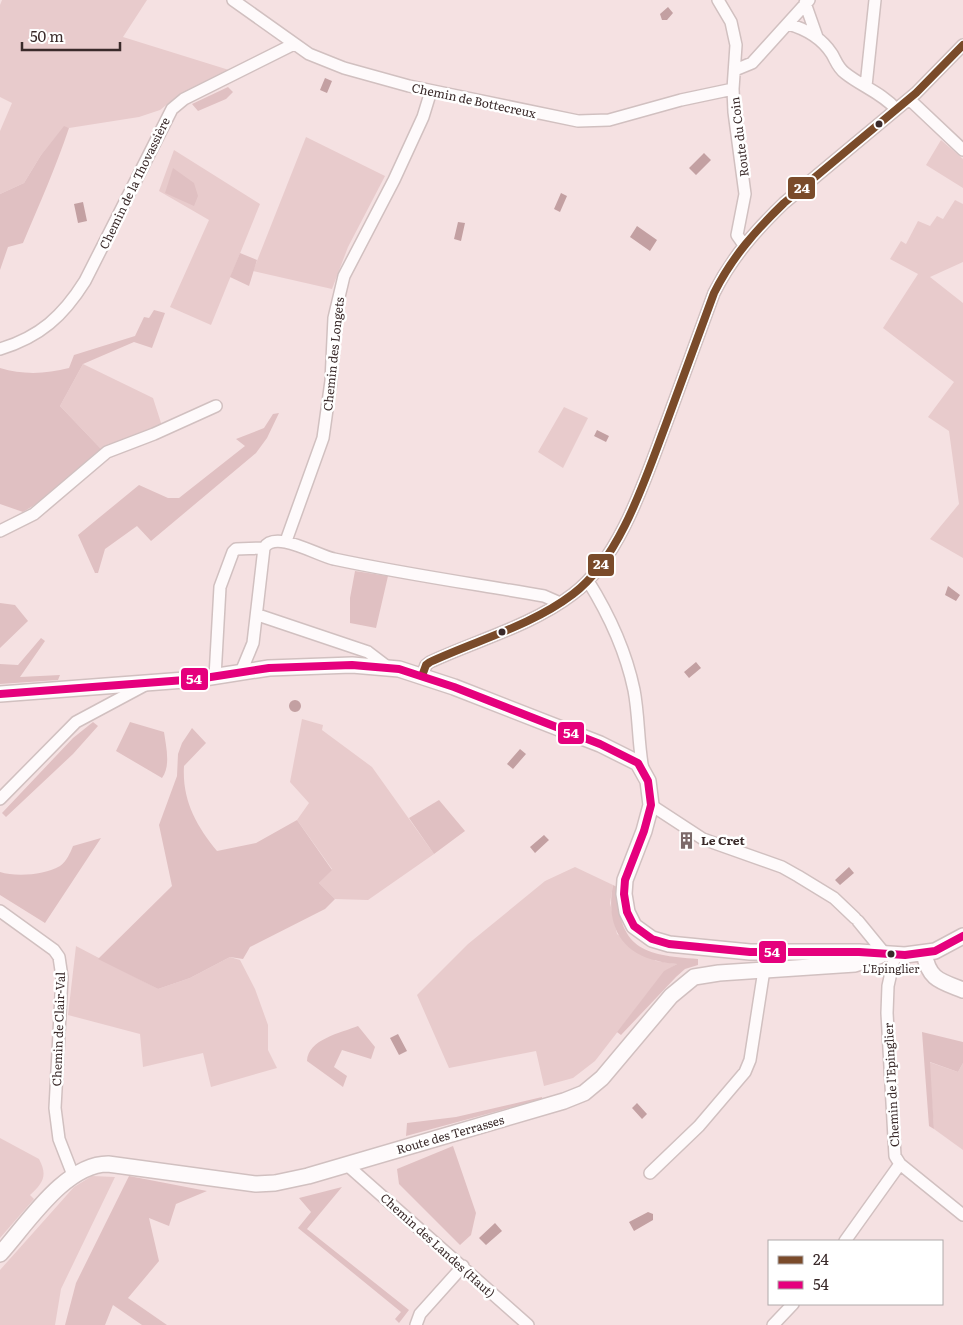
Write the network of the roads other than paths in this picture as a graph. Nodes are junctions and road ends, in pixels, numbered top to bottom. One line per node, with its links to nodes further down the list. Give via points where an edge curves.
1 (233, 0): 7 (street, Chemin de Bottecreux)
2 (718, 0): 9 (street, Route du Coin, via 734,31)
3 (875, 0): 10 (street)
4 (807, 1): 5 (street); 6 (street)
5 (788, 24): 6 (street); 9 (street, via 752,63)
6 (817, 37): 10 (street, via 840,69)
7 (294, 44): 12 (street, Chemin de Bottecreux, via 309,54 344,68); 17 (street, Chemin de la Thovassière, via 184,99 172,109 85,281 68,308 34,335)
8 (963, 45): 13 (street)
9 (736, 70): 11 (street, Route du Coin)
10 (866, 86): 14 (street)
11 (733, 89): 12 (street, Chemin de Bottecreux, via 594,122); 16 (street, Route du Coin, via 745,194 737,235)
12 (431, 91): 20 (street, Chemin des Longets, via 423,117 394,180 344,276 334,318 331,381 323,438)
13 (909, 99): 14 (street); 15 (street)
14 (896, 109): 16 (street, via 784,203)
15 (963, 150)
16 (744, 244): 22 (street, via 714,293 629,518)
17 (0, 349)
18 (216, 406): 19 (street, via 107,452 34,514)
19 (0, 531)
20 (286, 541): 21 (street, via 273,541); 23 (street, via 332,559 544,596)
21 (264, 548): 24 (street); 28 (street, via 236,549 222,577)
22 (588, 581): 23 (street); 31 (street, via 603,605 634,689)
23 (560, 604): 27 (street, via 430,662)
24 (258, 615): 25 (street, via 368,652); 26 (street, via 253,643)
25 (389, 668): 26 (street, via 352,665); 27 (street)
26 (241, 672): 28 (street)
27 (422, 676): 31 (street, via 611,748 631,758)
28 (215, 677): 29 (street)
29 (151, 682): 30 (street); 32 (street, via 76,722)
30 (0, 694)
31 (643, 770): 33 (street, via 650,786)
32 (0, 799)
33 (650, 805): 36 (street, via 703,839 770,863 834,898); 36 (street, via 624,888 627,912 634,926 646,936 669,944 750,952)
34 (0, 911): 43 (street, Chemin de Clair-Val, via 45,942 59,958 62,977 55,1108 59,1139)
35 (963, 936): 37 (street)
36 (890, 954): 37 (street); 38 (street, Route des Terrasses, via 855,964); 40 (street, Chemin de l'Epinglier, via 887,1035 892,1140 894,1156)
37 (924, 954): 39 (street, via 932,975)
38 (764, 970): 41 (street, Route des Terrasses, via 706,974 689,980 660,1008 615,1065 590,1089 576,1097); 42 (street, via 752,1053 745,1072 700,1126)
39 (963, 990)
40 (900, 1164): 44 (street, Chemin de l'Epinglier); 45 (street)
41 (347, 1165): 43 (street, Route des Terrasses, via 284,1181 256,1184 108,1164 94,1165); 47 (street, Chemin des Landes (Haut))
42 (650, 1173)
43 (73, 1174): 46 (street, Route des Terrasses)
44 (963, 1214)
45 (846, 1240)
46 (0, 1254)
47 (463, 1266): 49 (street, via 420,1314); 50 (street, Chemin des Landes (Haut))
48 (792, 1305): 51 (street)
49 (416, 1325)
50 (528, 1325)
51 (773, 1325)

